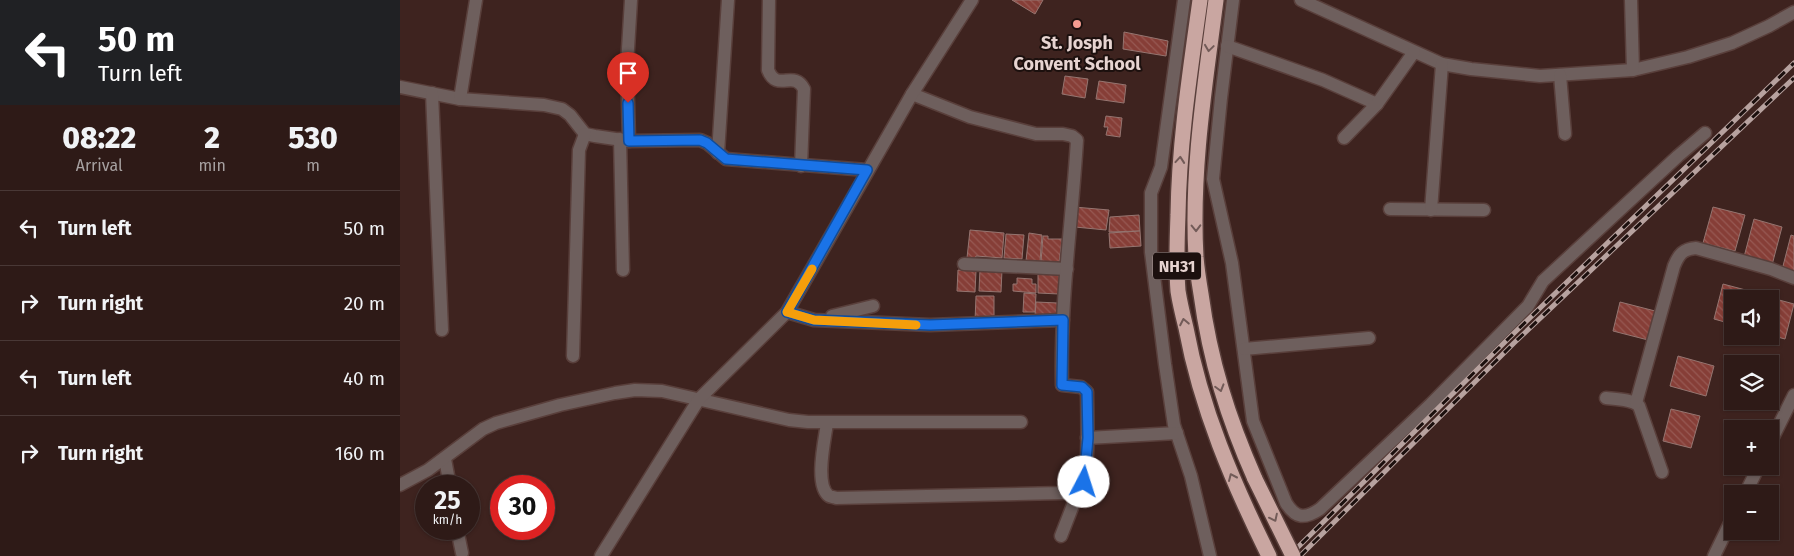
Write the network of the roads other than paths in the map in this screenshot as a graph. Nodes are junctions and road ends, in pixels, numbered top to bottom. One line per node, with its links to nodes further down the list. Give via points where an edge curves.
1 (476, 0): 21 (street)
2 (631, 0): 27 (street)
3 (728, 0): 28 (street)
4 (769, 0): 29 (street, via 768,70 771,78 777,81 796,80 804,89)
5 (972, 0): 20 (street)
6 (1184, 0): 53 (street, via 1161,167 1151,193 1150,252)
7 (1200, 0): 66 (highway, NH31, one-way to 7, via 1221,450 1189,347 1178,293 1178,182)
8 (1216, 0): 67 (highway, NH31, one-way to 67, bridge, via 1203,96 1195,204 1196,258 1203,309 1226,408 1255,479)
9 (1233, 0): 13 (street)
10 (1301, 0): 14 (street)
11 (1632, 0): 16 (street)
12 (1794, 12): 16 (street, via 1732,43)
13 (1227, 46): 22 (street, via 1323,80); 44 (street, via 1214,179 1232,263)
14 (1414, 52): 15 (street); 22 (street)
15 (1442, 64): 17 (street, via 1540,76); 32 (street)
16 (1632, 70): 17 (street)
17 (1560, 75): 25 (street)
18 (400, 87): 19 (street)
19 (432, 94): 21 (street); 42 (street)
20 (912, 94): 30 (street); 35 (street, via 970,117 1036,134 1064,134 1077,140)
21 (460, 99): 24 (street, via 562,109)
22 (1377, 104): 26 (street)
23 (1705, 133): 44 (street, via 1543,281 1528,306 1431,404 1313,513 1298,515 1286,503 1253,421)
24 (584, 134): 27 (street); 45 (street, via 579,150)
25 (1565, 134)
26 (1344, 138)
27 (624, 140): 28 (street, via 700,140); 36 (street)
28 (718, 153): 29 (street, via 726,159)
29 (801, 166): 30 (street)
30 (867, 170): 39 (street)
31 (1390, 209): 32 (street)
32 (1431, 210): 33 (street)
33 (1484, 210)
34 (964, 264): 35 (street)
35 (1067, 268): 41 (street)
36 (623, 270)
37 (1794, 278): 49 (street, via 1696,248 1679,254)
38 (874, 306): 40 (street)
39 (787, 312): 40 (street); 48 (street)
40 (814, 320): 41 (street, via 930,325)
41 (1063, 320): 54 (street, via 1062,385 1082,387 1087,392)
42 (442, 330)
43 (1369, 338): 44 (street)
44 (1244, 349)
45 (573, 356)
46 (1794, 395): 52 (street)
47 (1606, 398): 49 (street)
48 (699, 399): 51 (street, via 789,420); 55 (street, via 662,391 636,390 560,405 496,423); 64 (street)
49 (1636, 403): 56 (street)
50 (1020, 422): 51 (street)
51 (827, 423): 59 (street, via 821,475 824,489 829,496 836,498 1062,493)
52 (1779, 425)
53 (1176, 433): 54 (street); 65 (street, via 1191,476)
54 (1088, 438): 59 (street, via 1084,482)
55 (445, 459): 57 (street); 58 (street)
56 (1662, 472)
57 (448, 475)
58 (401, 481)
59 (1080, 487): 61 (street)
60 (1724, 535): 68 (street)
61 (1061, 536)
62 (460, 540): 63 (street)
63 (462, 554)
64 (605, 555)
65 (1210, 556)
66 (1269, 556)
67 (1293, 556)
68 (1714, 556)

